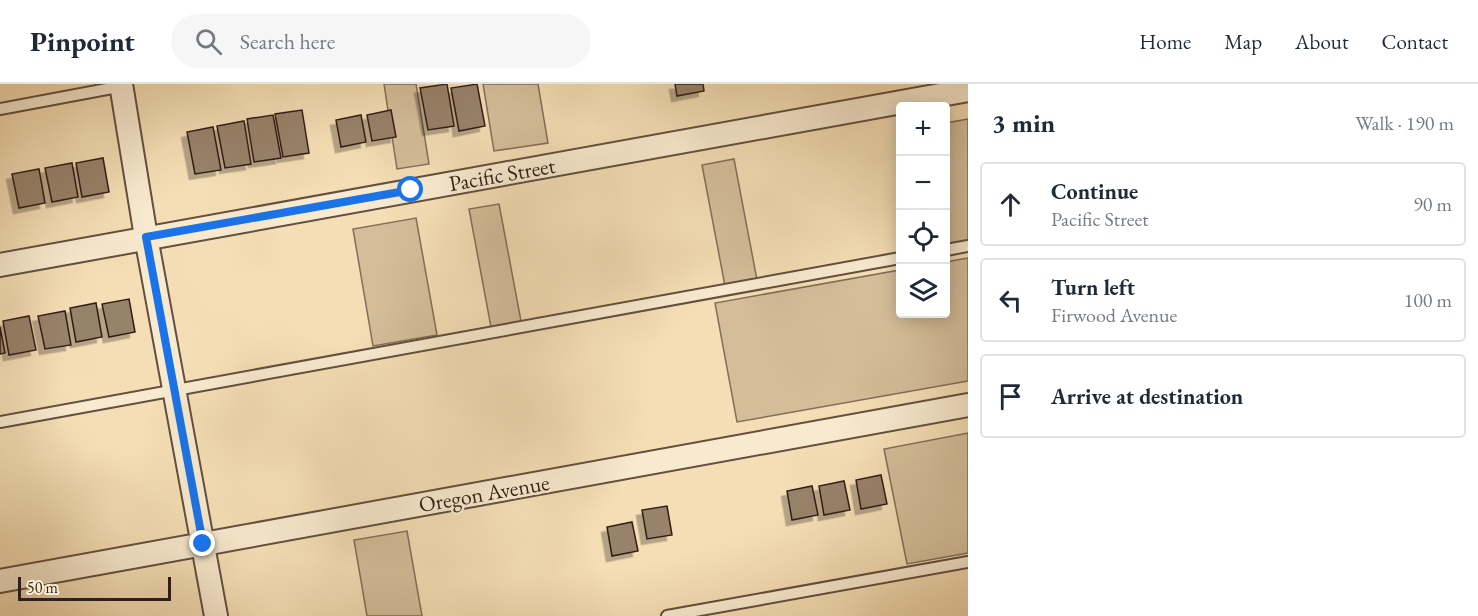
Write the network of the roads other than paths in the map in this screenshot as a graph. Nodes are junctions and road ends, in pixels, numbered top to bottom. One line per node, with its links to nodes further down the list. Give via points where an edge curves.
1 (124, 85): 3 (lane); 4 (street)
2 (968, 90): 4 (street, Pacific Street)
3 (0, 109)
4 (146, 237): 8 (street, Pacific Street); 9 (street)
5 (968, 246): 6 (lane)
6 (950, 249)
7 (896, 259): 9 (lane)
8 (0, 265)
9 (175, 390): 11 (lane); 12 (street)
10 (968, 405): 12 (street, Oregon Avenue)
11 (0, 422)
12 (203, 544): 14 (street, Oregon Avenue); 15 (street)
13 (968, 562): 16 (lane)
14 (0, 581)
15 (216, 616)
16 (667, 616)

